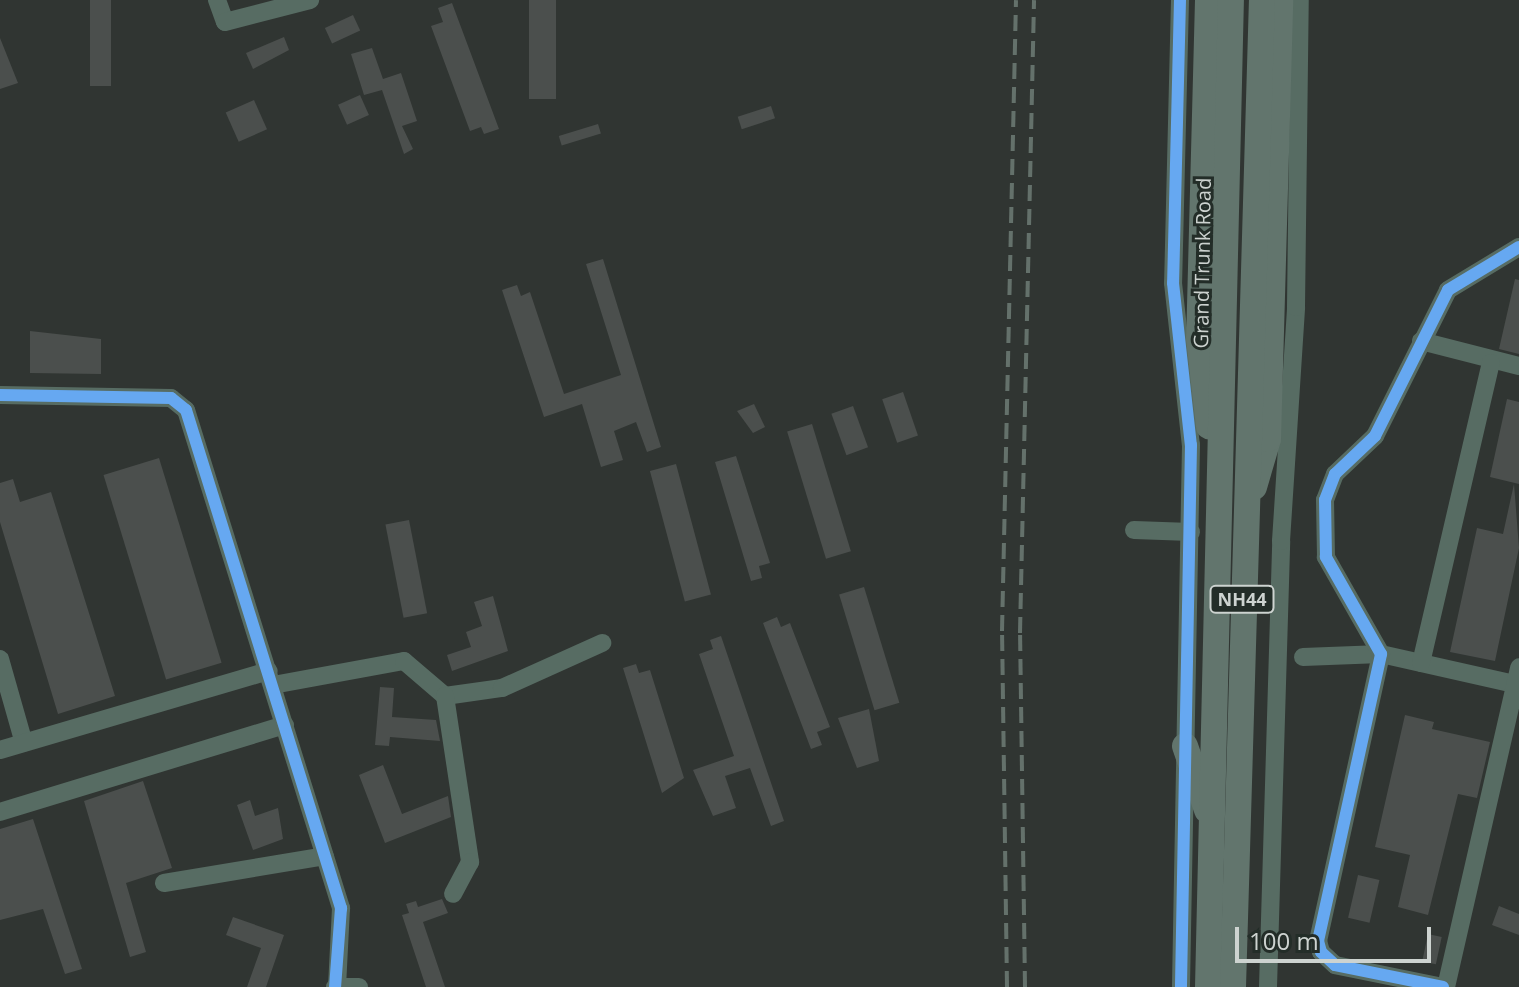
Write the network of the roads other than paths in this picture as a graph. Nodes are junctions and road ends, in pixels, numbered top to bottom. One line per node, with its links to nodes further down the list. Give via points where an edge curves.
1 (217, 0): 2 (street, via 225,22)
2 (310, 0)
3 (1180, 0): 18 (street, via 1173,283 1191,445)
4 (1208, 0): 9 (highway, Grand Trunk Road / NH44)
5 (1231, 0): 9 (highway, Grand Trunk Road / NH44)
6 (1262, 0): 9 (highway, Grand Trunk Road / NH44)
7 (1280, 0): 9 (highway, Grand Trunk Road / NH44)
8 (1300, 0): 9 (street)
9 (1251, 162): 10 (highway, Grand Trunk Road / NH44); 10 (highway, Grand Trunk Road / NH44); 16 (highway, Grand Trunk Road / NH44, via 1202,207 1199,338)
10 (1263, 210): 16 (highway, Grand Trunk Road / NH44); 16 (highway, Grand Trunk Road / NH44, via 1268,439); 41 (street)
11 (1519, 247): 12 (street, via 1448,290)
12 (1421, 341): 13 (street); 20 (street, via 1375,436 1335,474 1325,500 1326,557)
13 (1491, 363): 14 (street); 23 (street)
14 (1519, 366)
15 (0, 395): 24 (street, via 171,398 186,410)
16 (1232, 523): 32 (highway, Grand Trunk Road / NH44); 40 (highway, Grand Trunk Road / NH44)
17 (1134, 530): 18 (street)
18 (1191, 532): 29 (street)
19 (602, 643): 26 (street, via 502,688)
20 (1381, 654): 21 (street); 23 (street); 42 (street, via 1318,941 1335,965)
21 (1303, 657)
22 (0, 659): 28 (street)
23 (1421, 663): 25 (street)
24 (271, 678): 26 (street, via 404,661); 27 (street); 28 (street)
25 (1518, 679): 42 (street)
26 (445, 696): 35 (street, via 470,862)
27 (285, 725): 31 (street); 33 (street)
28 (24, 743): 30 (street)
29 (1185, 746): 32 (highway); 38 (street)
30 (0, 750)
31 (0, 812)
32 (1212, 825): 39 (highway, Grand Trunk Road / NH44)
33 (325, 856): 34 (street); 36 (street, via 341,908)
34 (164, 883)
35 (453, 894)
36 (336, 986): 37 (street)
37 (359, 987)
38 (1181, 987)
39 (1208, 987)
40 (1233, 987)
41 (1268, 987)
42 (1445, 987)

